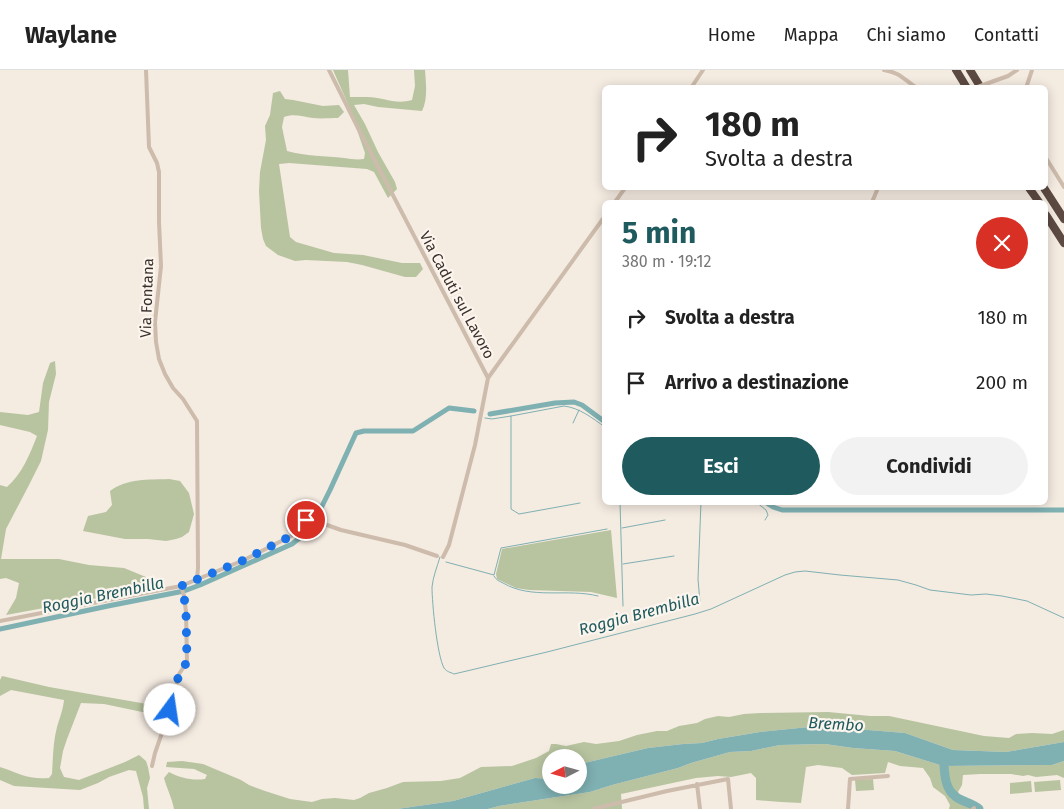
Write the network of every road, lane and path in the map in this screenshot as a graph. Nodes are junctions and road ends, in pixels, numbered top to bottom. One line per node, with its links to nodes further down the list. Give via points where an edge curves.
1 (146, 70): 27 (street, Via Fontana, via 149,147 159,172 161,266 156,342 165,374 197,421)
2 (330, 70): 24 (street, Via Caduti sul Lavoro)
3 (703, 70): 9 (street)
4 (884, 70): 10 (street, via 900,75)
5 (956, 70): 11 (highway)
6 (970, 70): 12 (highway)
7 (1017, 70): 13 (street, bridge)
8 (1032, 70): 14 (street)
9 (693, 85)
10 (912, 85)
11 (965, 85)
12 (979, 85)
13 (983, 85)
14 (1027, 85)
15 (1048, 161): 16 (street)
16 (1064, 187)
17 (623, 190): 19 (street)
18 (1045, 190): 21 (highway)
19 (616, 200)
20 (1048, 218): 23 (highway)
21 (1064, 219)
22 (602, 220): 24 (street, Via Caduti sul Lavoro)
23 (1064, 243)
24 (488, 378): 26 (street, via 472,454)
25 (437, 556): 27 (street, via 306,520 291,536)
26 (444, 557)
27 (197, 579): 28 (street)
28 (181, 587): 29 (street); 30 (street, via 187,662 179,674)
29 (0, 621)
30 (152, 766)
31 (888, 776): 36 (street, via 850,779)
32 (696, 784): 33 (street); 34 (street); 35 (street, via 728,779)
33 (593, 809)
34 (700, 809)
35 (731, 809)
36 (848, 809)

